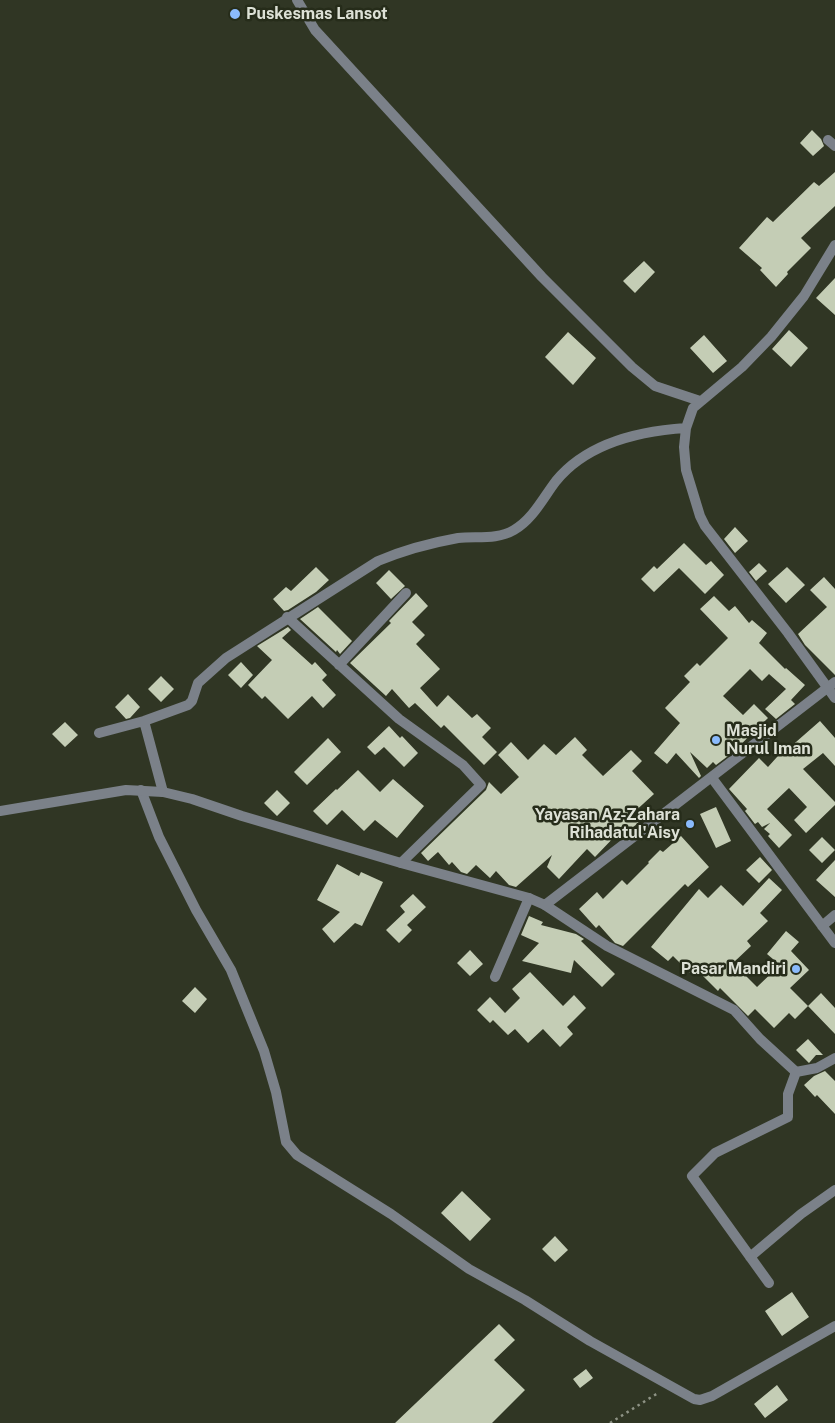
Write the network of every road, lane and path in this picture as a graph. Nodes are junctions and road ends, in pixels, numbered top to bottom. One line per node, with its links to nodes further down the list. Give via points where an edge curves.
1 (296, 0): 3 (street, via 315,30 542,277 655,386)
2 (835, 245): 3 (street, via 804,296 771,336 742,367)
3 (697, 405): 4 (street)
4 (688, 424): 6 (street, via 633,435 577,460 556,481 527,520 513,530 498,536 460,538 402,551 355,574); 8 (street, via 684,447 686,470 705,526)
5 (406, 594): 7 (street)
6 (287, 618): 7 (street); 10 (street, via 226,658 205,676 188,705)
7 (339, 665): 16 (street, via 399,718 452,756 481,785)
8 (831, 685): 9 (street); 12 (street)
9 (835, 698)
10 (144, 721): 11 (street); 14 (street)
11 (100, 733)
12 (712, 778): 18 (street); 20 (street)
13 (141, 790): 14 (street); 15 (street); 29 (street, via 159,837 231,970 264,1051 286,1142 297,1155 470,1269)
14 (163, 792): 16 (street)
15 (0, 811)
16 (401, 863): 17 (street)
17 (530, 898): 18 (street); 22 (street)
18 (545, 905): 24 (street, via 607,946 734,1010)
19 (835, 915): 20 (street)
20 (822, 926): 21 (street)
21 (835, 943)
22 (495, 977)
23 (835, 1058): 24 (street, via 818,1068)
24 (796, 1072): 26 (street, via 788,1094 788,1117 716,1153 692,1176)
25 (835, 1190): 26 (street)
26 (750, 1257): 27 (street)
27 (769, 1283)
28 (835, 1326): 29 (street, via 712,1396 694,1399)
29 (670, 1386): 30 (path)
30 (610, 1423)

